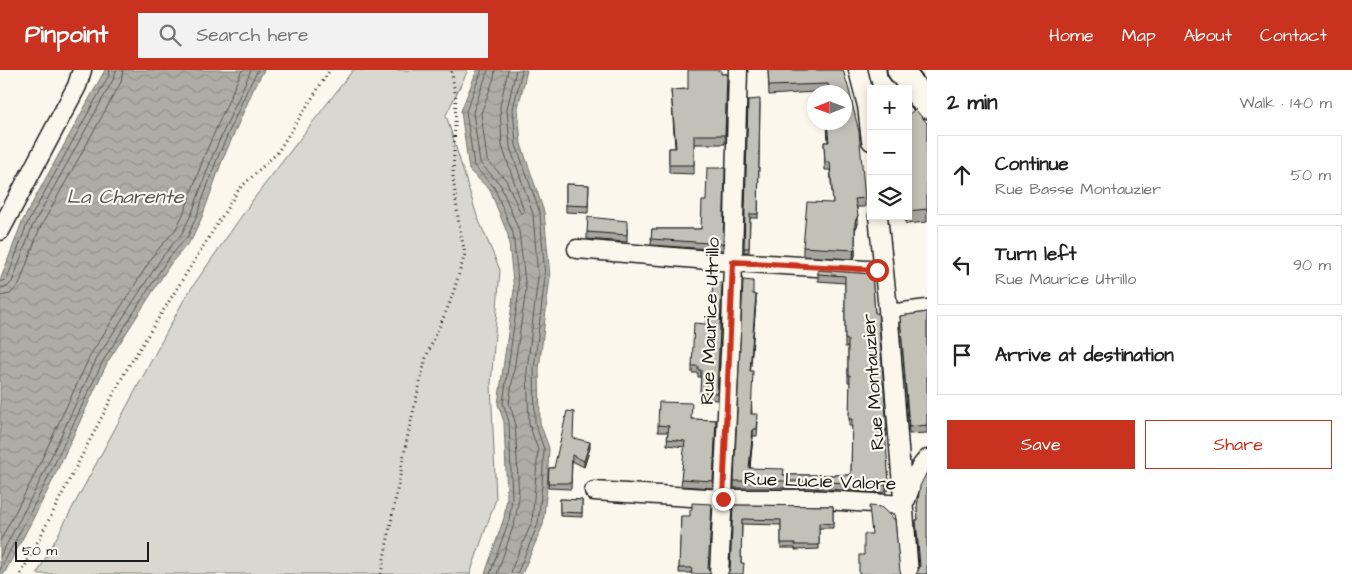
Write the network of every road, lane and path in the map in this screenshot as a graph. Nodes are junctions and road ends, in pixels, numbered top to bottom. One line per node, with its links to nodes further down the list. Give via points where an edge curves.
1 (82, 70): 10 (street, via 77,86)
2 (330, 70): 21 (path, via 277,153 240,189 126,372)
3 (451, 70): 22 (path, via 456,98 453,177 465,254 451,300 426,357)
4 (738, 70): 12 (street, Rue Maurice Utrillo)
5 (858, 70): 8 (street)
6 (900, 70): 7 (main road)
7 (927, 106)
8 (870, 130)
9 (878, 220): 13 (street, Rue Montauzier)
10 (0, 231)
11 (577, 250): 12 (street)
12 (733, 262): 13 (street); 19 (street, Rue Maurice Utrillo)
13 (884, 271): 15 (street, Rue Montauzier)
14 (927, 309): 15 (street)
15 (888, 314): 16 (street, Rue Montauzier)
16 (899, 459): 17 (street); 20 (street, Rue Montauzier)
17 (926, 460): 20 (street, Rue Lucie Valore, via 913,480)
18 (594, 491): 19 (street, Rue Lucie Valore)
19 (723, 499): 20 (street, Rue Lucie Valore, via 809,499); 23 (street, Rue Maurice Utrillo)
20 (904, 506): 24 (street, Rue Montauzier)
21 (21, 574)
22 (381, 574)
23 (719, 574)
24 (909, 574)

